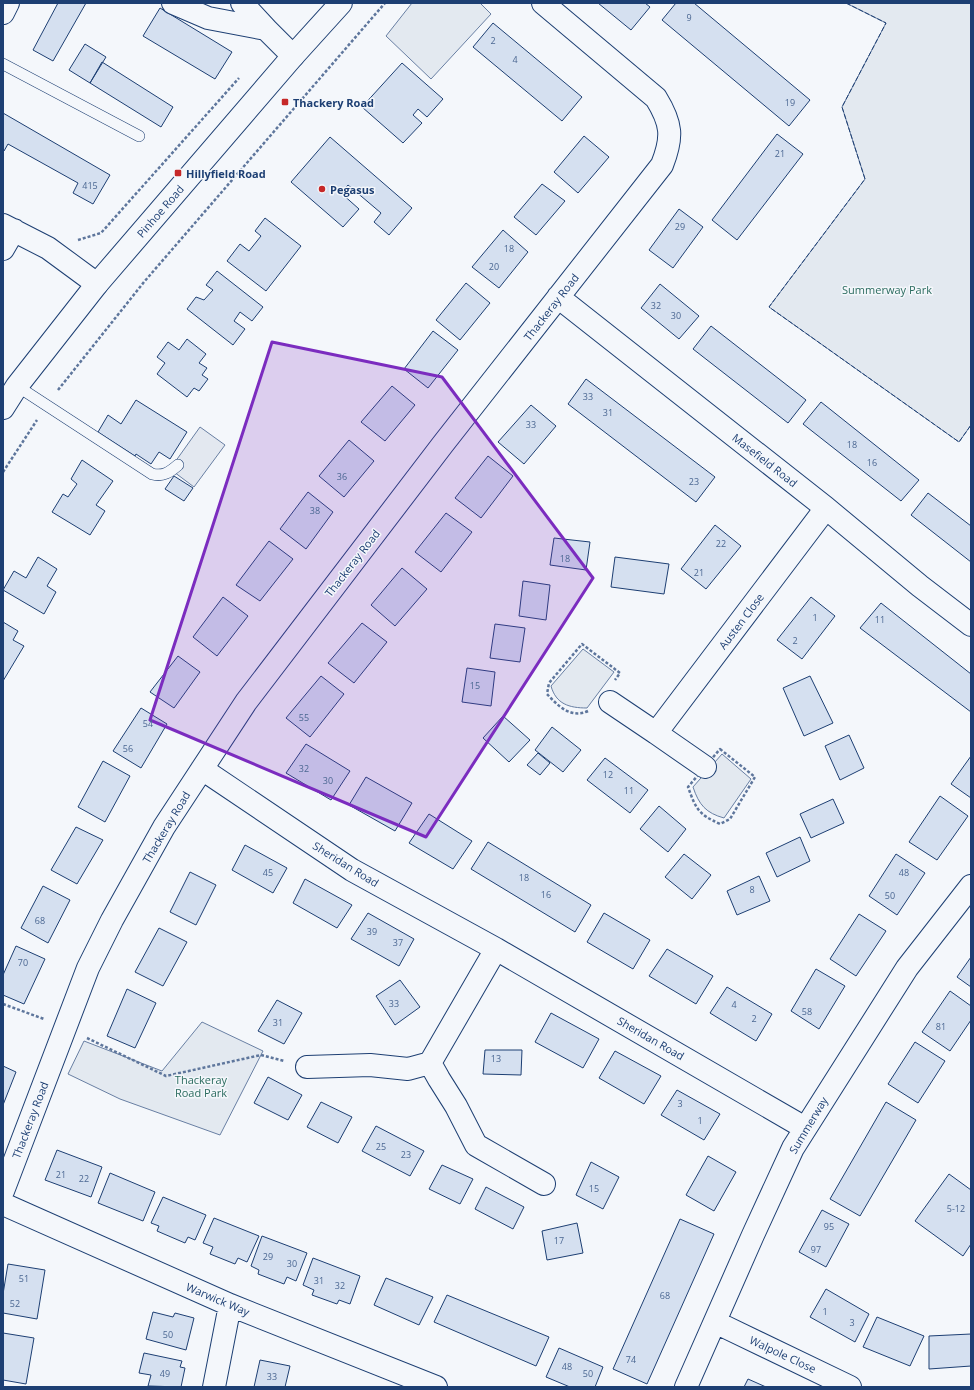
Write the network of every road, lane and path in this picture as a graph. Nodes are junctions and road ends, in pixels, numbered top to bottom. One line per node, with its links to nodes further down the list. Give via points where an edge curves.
1 (8, 3): 7 (street)
2 (173, 3): 8 (street, via 208,18)
3 (242, 3): 8 (street)
4 (341, 3): 9 (street, Pinhoe Road)
5 (385, 3): 19 (path, via 144,282)
6 (543, 3): 17 (street, Thackeray Road, via 656,98 666,114 669,133 669,148 662,165)
7 (3, 13)
8 (266, 29): 9 (street)
9 (293, 56): 16 (street, Pinhoe Road)
10 (3, 64): 12 (lane)
11 (244, 74): 14 (path, via 101,233)
12 (139, 136)
13 (8, 227): 14 (street); 15 (street)
14 (48, 248): 16 (street)
15 (3, 249)
16 (97, 284): 18 (street, Pinhoe Road)
17 (558, 297): 23 (street, Masefield Road); 28 (street, Thackeray Road, via 246,702)
18 (17, 386): 19 (lane); 20 (street, Pinhoe Road)
19 (46, 405): 21 (lane, via 152,474 158,476 168,473); 22 (path)
20 (3, 408)
21 (178, 465)
22 (3, 472)
23 (826, 508): 24 (street, Masefield Road); 26 (street, Austen Close)
24 (971, 625)
25 (606, 700): 25 (path, via 584,713 570,713 557,705 547,694 549,684 582,644 620,673); 26 (street)
26 (656, 733): 27 (street)
27 (705, 767)
28 (202, 770): 30 (street, Sheridan Road, via 352,870); 32 (street, Thackeray Road, via 164,827 112,920 88,968)
29 (971, 886): 35 (street, Summerway, via 907,968)
30 (496, 949): 33 (street); 35 (street, Sheridan Road)
31 (3, 1004): 32 (path)
32 (65, 1027): 34 (path, via 166,1076 261,1055); 37 (street, Thackeray Road)
33 (430, 1063): 34 (street, via 408,1069 370,1065); 36 (street, via 476,1145)
34 (307, 1068)
35 (805, 1128): 40 (street, Summerway, via 793,1148)
36 (544, 1184)
37 (3, 1191)
38 (3, 1204): 39 (street, Warwick Way)
39 (230, 1305): 41 (street); 42 (street, Warwick Way)
40 (715, 1322): 43 (street, Summerway); 44 (street, Walpole Close)
41 (214, 1387)
42 (436, 1387)
43 (686, 1387)
44 (850, 1387)

